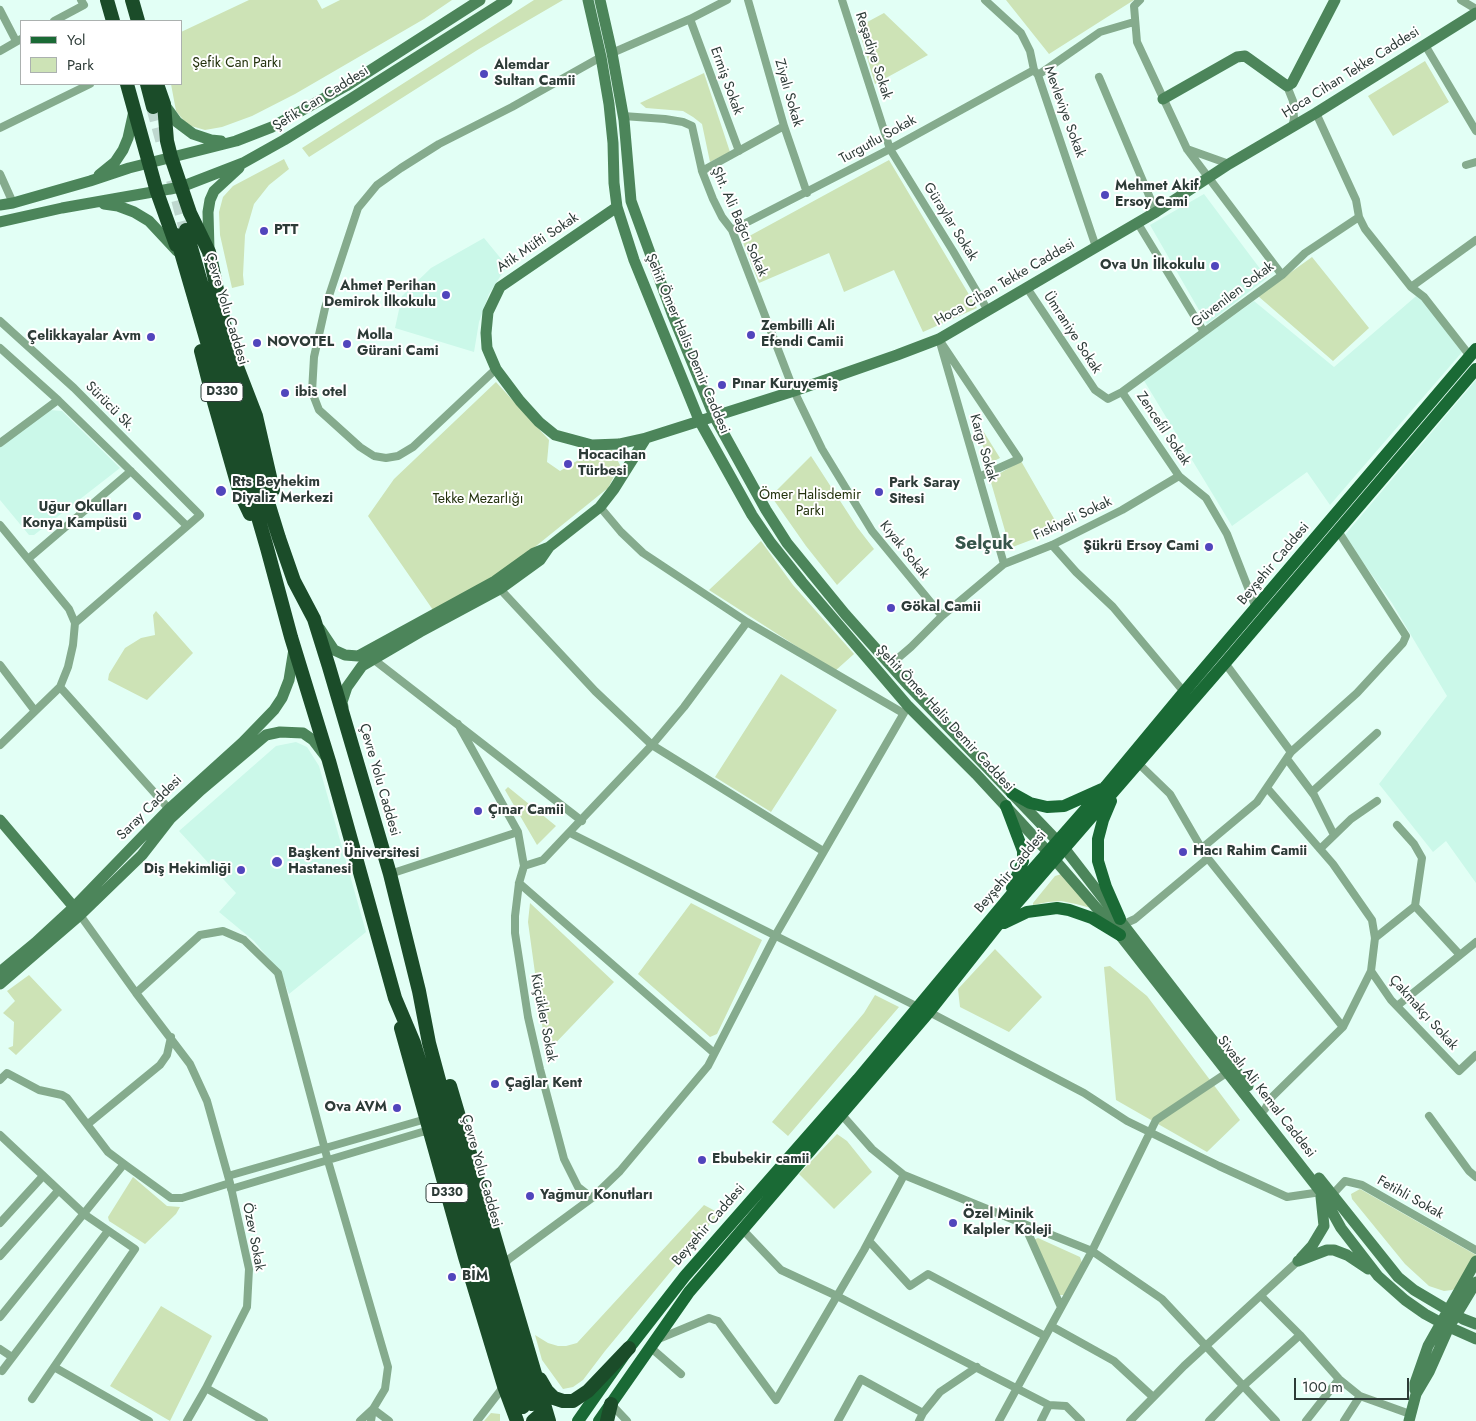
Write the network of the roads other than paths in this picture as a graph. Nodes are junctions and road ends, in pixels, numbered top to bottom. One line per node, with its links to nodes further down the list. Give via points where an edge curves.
1 (102, 0): 22 (highway)
2 (106, 0): 23 (highway)
3 (126, 0): 24 (highway)
4 (132, 0): 25 (highway)
5 (480, 0): 48 (main road, Şefik Can Caddesi, via 309,107 272,127)
6 (507, 0): 53 (main road, Şefik Can Caddesi)
7 (588, 0): 31 (main road, Şehit Ömer Halis Demir Caddesi)
8 (600, 0): 30 (main road, Şehit Ömer Halis Demir Caddesi)
9 (727, 0): 20 (street)
10 (748, 0): 44 (street, Ziyalı Sokak)
11 (842, 0): 49 (street, Reşadiye Sokak)
12 (985, 0): 32 (street, Mevleviye Sokak, via 1021,33)
13 (1140, 0): 26 (street, via 1134,6)
14 (1335, 0): 39 (main road, via 1292,83)
15 (1460, 0): 19 (street)
16 (1469, 0): 19 (street)
17 (83, 3): 21 (street)
18 (0, 10): 27 (street)
19 (1476, 10): 28 (main road, Hoca Cihan Tekke Caddesi)
20 (690, 18): 30 (street); 51 (street, Ermiş Sokak)
21 (56, 20)
22 (109, 20)
23 (113, 20)
24 (132, 20)
25 (138, 20)
26 (1134, 22): 32 (street, Turgutlu Sokak, via 1100,32); 40 (street, via 1137,42)
27 (19, 40): 29 (street)
28 (1425, 45): 42 (main road, Hoca Cihan Tekke Caddesi); 47 (street)
29 (0, 51)
30 (612, 53): 43 (main road, Şehit Ömer Halis Demir Caddesi)
31 (601, 57): 68 (main road, Şehit Ömer Halis Demir Caddesi, via 609,104); 87 (street, via 439,144 377,185 358,208 325,308 314,357 312,392 319,410 360,447 374,456 398,456 412,447)
32 (1036, 72): 49 (street, Turgutlu Sokak); 75 (street, Mevleviye Sokak)
33 (1099, 77): 69 (street)
34 (88, 85): 46 (street)
35 (128, 85): 41 (highway)
36 (133, 85): 41 (highway)
37 (147, 85): 41 (highway)
38 (157, 85): 41 (highway)
39 (1287, 86): 40 (main road, via 1245,56 1237,57); 45 (street, via 1294,101)
40 (1163, 99): 50 (street)
41 (148, 108): 48 (main road, via 177,122 192,134 211,140); 52 (highway, via 167,141); 55 (highway); 61 (main road, via 123,150 106,170)
42 (1316, 113): 45 (main road, Hoca Cihan Tekke Caddesi); 70 (street, via 1351,187)
43 (623, 116): 58 (street, Şht. Ali Bağcı Sokak, via 665,119 692,126); 92 (main road, Şehit Ömer Halis Demir Caddesi, via 631,201)
44 (784, 126): 51 (street); 64 (street, Ziyalı Sokak)
45 (1292, 127): 56 (main road, Hoca Cihan Tekke Caddesi)
46 (0, 128)
47 (1476, 131)
48 (236, 141): 52 (main road, Şefik Can Caddesi)
49 (890, 149): 64 (street, Turgutlu Sokak); 81 (street, Güraylar Sokak)
50 (1187, 149): 56 (street); 60 (street)
51 (739, 151): 58 (street)
52 (171, 157): 55 (main road, Şefik Can Caddesi); 62 (highway)
53 (247, 160): 62 (main road, Şefik Can Caddesi); 76 (main road, via 214,191 210,200)
54 (1476, 162): 57 (street)
55 (149, 163): 61 (main road, Şefik Can Caddesi); 63 (highway)
56 (1229, 164): 60 (main road, Hoca Cihan Tekke Caddesi)
57 (1466, 164)
58 (702, 171): 73 (street, Şht. Ali Bağcı Sokak, via 722,217)
59 (0, 174): 66 (street)
60 (1209, 177): 69 (main road, Hoca Cihan Tekke Caddesi); 78 (street)
61 (90, 181): 66 (main road, Şefik Can Caddesi)
62 (181, 187): 63 (main road, Şefik Can Caddesi); 76 (highway)
63 (157, 192): 65 (main road, Şefik Can Caddesi); 77 (highway)
64 (806, 193): 73 (street, Turgutlu Sokak)
65 (95, 202): 71 (main road, Şefik Can Caddesi); 77 (main road, via 118,206 149,221)
66 (13, 203): 67 (main road, Şefik Can Caddesi)
67 (0, 205)
68 (617, 207): 87 (main road, Atik Müfti Sokak, via 500,287 488,312 486,332 487,348); 93 (main road, Şehit Ömer Halis Demir Caddesi, via 634,260)
69 (1156, 212): 72 (main road, Hoca Cihan Tekke Caddesi)
70 (1358, 217): 78 (street, Güvenilen Sokak, via 1305,253); 79 (street)
71 (0, 222)
72 (1137, 222): 75 (main road, Hoca Cihan Tekke Caddesi); 83 (street)
73 (732, 230): 89 (street, Şht. Ali Bağcı Sokak)
74 (1476, 240): 79 (street)
75 (1096, 247): 80 (main road, Hoca Cihan Tekke Caddesi)
76 (209, 252): 108 (highway, via 229,346 256,416)
77 (179, 253): 104 (highway, via 214,402 240,493)
78 (1282, 275): 83 (street, Güvenilen Sokak)
79 (1411, 287): 86 (street, via 1424,297)
80 (1028, 288): 81 (main road, Hoca Cihan Tekke Caddesi); 90 (street, Ümraniye Sokak, via 1095,390 1108,398)
81 (987, 310): 84 (main road, Hoca Cihan Tekke Caddesi)
82 (0, 320): 101 (street, Sürücü Sk., via 74,388 200,515)
83 (1204, 332): 90 (street, Güvenilen Sokak)
84 (939, 338): 89 (main road, Hoca Cihan Tekke Caddesi); 98 (street, Kargı Sokak); 98 (street, via 1019,459)
85 (0, 348): 91 (street)
86 (1473, 353): 110 (main road, Beyşehir Caddesi)
87 (496, 369): 94 (main road, Atik Müfti Sokak, via 520,401 555,435 592,445)
88 (1476, 369): 102 (main road, Beyşehir Caddesi)
89 (794, 391): 92 (main road, Hoca Cihan Tekke Caddesi); 111 (street, Kıyak Sokak, via 822,449 872,531)
90 (1122, 392): 97 (street, Zencefil Sokak)
91 (58, 400): 95 (street); 96 (street)
92 (714, 416): 93 (main road, Hoca Cihan Tekke Caddesi); 119 (main road, Şehit Ömer Halis Demir Caddesi, via 788,543)
93 (700, 420): 94 (main road, Hoca Cihan Tekke Caddesi); 122 (main road, Şehit Ömer Halis Demir Caddesi, via 770,543)
94 (646, 438): 99 (main road)
95 (0, 443)
96 (132, 471): 101 (street); 106 (street)
97 (1178, 476): 103 (street, Fıskiyeli Sokak, via 1122,510); 110 (street, Zencefil Sokak, via 1206,498 1227,534)
98 (979, 478): 107 (street, Kargı Sokak)
99 (600, 507): 105 (main road); 113 (street, via 643,554)
100 (0, 525): 106 (street)
101 (188, 526): 114 (street)
102 (1338, 531): 117 (main road, Beyşehir Caddesi); 129 (street, via 1406,636 1358,692)
103 (1052, 545): 107 (street, Fıskiyeli Sokak); 121 (street, via 1113,607)
104 (267, 548): 108 (highway, Çevre Yolu Caddesi / D330, via 181,233); 115 (highway, Çevre Yolu Caddesi / D330)
105 (549, 548): 109 (main road, via 540,560); 112 (main road, via 534,553 495,581 358,656 334,650)
106 (28, 559): 114 (street)
107 (1004, 564): 111 (street, Fıskiyeli Sokak)
108 (294, 581): 112 (highway, Çevre Yolu Caddesi / D330)
109 (500, 589): 116 (main road); 128 (street, via 595,691)
110 (1256, 608): 121 (main road, Beyşehir Caddesi)
111 (942, 616): 119 (street, Fıskiyeli Sokak)
112 (314, 619): 124 (highway, Çevre Yolu Caddesi / D330)
113 (748, 622): 122 (street); 128 (street)
114 (76, 623): 120 (street, via 70,660)
115 (294, 649): 130 (highway, Çevre Yolu Caddesi / D330); 138 (main road, Saray Caddesi, via 289,680 274,710)
116 (373, 659): 124 (main road, via 362,666 347,687 342,702); 125 (street)
117 (1226, 663): 129 (street); 131 (main road, Beyşehir Caddesi)
118 (0, 665): 123 (street)
119 (890, 665): 135 (main road, Şehit Ömer Halis Demir Caddesi)
120 (60, 687): 123 (street); 138 (street)
121 (1184, 692): 132 (main road, Beyşehir Caddesi)
122 (906, 709): 137 (main road, Şehit Ömer Halis Demir Caddesi); 148 (street)
123 (35, 711): 127 (street)
124 (346, 724): 152 (highway, Çevre Yolu Caddesi / D330)
125 (458, 724): 140 (street); 142 (street, Küçükler Sokak)
126 (1377, 733): 134 (street)
127 (0, 745)
128 (652, 745): 140 (street); 148 (street)
129 (1289, 755): 133 (street); 134 (street)
130 (329, 761): 156 (main road, Saray Caddesi, via 313,740 303,733 266,735 170,819 142,855); 168 (highway, Çevre Yolu Caddesi / D330)
131 (1138, 764): 132 (main road, Beyşehir Caddesi); 146 (street, via 1170,794)
132 (1111, 788): 135 (main road, via 1064,806 1047,807 1030,803); 145 (main road, Beyşehir Caddesi); 158 (main road, via 1098,839 1098,861)
133 (1268, 788): 146 (street, via 1257,802); 147 (street)
134 (1312, 792): 144 (street)
135 (1012, 793): 145 (main road, Şehit Ömer Halis Demir Caddesi)
136 (1377, 801): 144 (street)
137 (1006, 806): 149 (main road, Şehit Ömer Halis Demir Caddesi); 154 (main road, via 1024,851)
138 (169, 809): 156 (main road, Saray Caddesi)
139 (0, 820): 156 (main road)
140 (582, 821): 143 (street)
141 (1398, 825): 155 (street, via 1422,858)
142 (518, 832): 151 (street, Küçükler Sokak); 152 (street)
143 (570, 833): 151 (street, via 543,860); 159 (street)
144 (1334, 835): 147 (street)
145 (1061, 845): 149 (main road, Beyşehir Caddesi); 158 (main road, Sivaslı Ali Kemal Caddesi)
146 (1202, 848): 150 (street)
147 (1320, 849): 160 (street, via 1372,920)
148 (824, 851): 159 (street)
149 (1052, 856): 154 (main road, Beyşehir Caddesi); 157 (main road, Beyşehir Caddesi); 158 (main road, Sivaslı Ali Kemal Caddesi)
150 (1208, 858): 158 (street, via 1135,919); 171 (street)
151 (524, 866): 153 (street, Küçükler Sokak)
152 (390, 874): 166 (highway, Çevre Yolu Caddesi / D330)
153 (520, 883): 173 (street); 194 (street, Küçükler Sokak, via 515,933 528,1017 564,1160 578,1187)
154 (1010, 897): 170 (main road, Beyşehir Caddesi)
155 (1415, 906): 160 (street); 162 (street)
156 (77, 911): 164 (main road, Saray Caddesi); 165 (main road, Saray Caddesi); 167 (street, Özev Sokak)
157 (997, 926): 158 (main road, via 1027,912 1057,908); 170 (main road, Beyşehir Caddesi)
158 (1122, 926): 175 (main road, Sivaslı Ali Kemal Caddesi); 177 (main road, Sivaslı Ali Kemal Caddesi)
159 (775, 936): 170 (street); 173 (street)
160 (1376, 938): 163 (street)
161 (1476, 942): 162 (street)
162 (1460, 955): 169 (street)
163 (1371, 971): 169 (street, Çakmakçı Sokak); 171 (street)
164 (0, 972)
165 (0, 984)
166 (419, 991): 206 (highway, D330); 241 (highway, Çevre Yolu Caddesi, via 429,1043)
167 (136, 993): 172 (street, Özev Sokak); 184 (street, via 200,935 223,931 244,940 278,973)
168 (395, 998): 181 (highway, D330); 241 (highway, Çevre Yolu Caddesi, via 414,1043)
169 (1397, 1006): 174 (street, Çakmakçı Sokak, via 1459,1071)
170 (924, 1010): 178 (main road, Beyşehir Caddesi); 182 (street, via 1084,1093 1127,1122); 222 (main road, Beyşehir Caddesi, via 858,1079 685,1276)
171 (1343, 1027): 177 (street, via 1272,1097)
172 (170, 1037): 180 (street, via 167,1055 160,1065); 190 (street, Özev Sokak, via 190,1064 207,1101)
173 (714, 1053): 194 (street, via 708,1066 620,1171)
174 (1476, 1055)
175 (1228, 1072): 182 (street, via 1156,1120); 192 (main road, Sivaslı Ali Kemal Caddesi)
176 (0, 1080): 180 (street, via 8,1073 39,1090 62,1095)
177 (1265, 1108): 193 (main road, Sivaslı Ali Kemal Caddesi)
178 (842, 1115): 187 (street, via 872,1149); 198 (main road, Beyşehir Caddesi)
179 (1429, 1116): 189 (street)
180 (88, 1124): 186 (street, via 108,1152)
181 (428, 1125): 184 (street); 185 (street, via 422,1132); 231 (highway, D330)
182 (1150, 1132): 192 (street, via 1287,1197); 202 (street)
183 (0, 1135): 188 (street)
184 (325, 1148): 185 (street); 190 (street)
185 (328, 1161): 190 (street); 240 (street, via 388,1367 385,1389)
186 (124, 1164): 190 (street, via 171,1198 182,1198); 195 (street)
187 (904, 1175): 197 (street); 200 (street)
188 (43, 1176): 191 (street); 196 (street)
189 (1476, 1177)
190 (230, 1183): 233 (street, Özev Sokak, via 249,1269 247,1307)
191 (58, 1190): 195 (street); 203 (street)
192 (1321, 1192): 205 (main road, via 1324,1226); 207 (main road, Sivaslı Ali Kemal Caddesi, via 1341,1228)
193 (1332, 1195): 201 (street, Fetihli Sokak, via 1345,1181 1362,1185); 212 (main road, Sivaslı Ali Kemal Caddesi, via 1398,1277)
194 (592, 1198): 206 (street)
195 (84, 1214): 199 (street); 213 (street)
196 (0, 1223)
197 (1024, 1224): 202 (street); 211 (street)
198 (743, 1230): 209 (street, via 781,1270); 220 (main road, Beyşehir Caddesi, via 689,1292)
199 (108, 1231): 225 (street); 226 (street, via 136,1249)
200 (869, 1241): 209 (street); 218 (street, via 910,1286 928,1274)
201 (1476, 1250)
202 (1092, 1251): 211 (street); 221 (street, via 1162,1299)
203 (0, 1256)
204 (1476, 1261): 212 (main road)
205 (1298, 1262): 207 (main road, via 1334,1250); 210 (street)
206 (503, 1266): 224 (highway, D330)
207 (1378, 1276): 214 (main road, Sivaslı Ali Kemal Caddesi, via 1424,1314)
208 (1476, 1282): 212 (main road)
209 (837, 1296): 220 (street, via 776,1400 718,1321 709,1318); 227 (street)
210 (1261, 1296): 217 (street); 221 (street)
211 (1061, 1307): 216 (street)
212 (1452, 1312): 214 (main road); 215 (main road, Sivaslı Ali Kemal Caddesi)
213 (0, 1317)
214 (1445, 1324): 219 (main road, Sivaslı Ali Kemal Caddesi); 243 (main road, via 1429,1372 1416,1394)
215 (1476, 1324)
216 (1051, 1326): 218 (street); 236 (street, via 1114,1361)
217 (1300, 1335): 230 (street); 232 (street)
218 (1046, 1336): 234 (street)
219 (1476, 1339)
220 (652, 1344): 229 (street); 238 (main road, Beyşehir Caddesi)
221 (1206, 1346): 232 (street); 236 (street)
222 (630, 1348): 224 (highway, via 588,1391 567,1402 554,1398 547,1391); 244 (main road, Beyşehir Caddesi)
223 (0, 1349): 225 (street)
224 (528, 1350): 241 (highway, D330)
225 (12, 1357): 228 (street)
226 (54, 1367): 237 (street); 245 (street)
227 (977, 1367): 234 (street); 242 (street, via 940,1392)
228 (2, 1371)
229 (681, 1374)
230 (1339, 1379): 235 (street); 265 (street)
231 (504, 1386): 241 (highway, D330); 251 (street)
232 (1242, 1387): 263 (street); 264 (street)
233 (206, 1388): 246 (street, Özev Sokak); 247 (street)
234 (1017, 1388): 239 (street); 259 (street)
235 (1360, 1396): 243 (street); 266 (street)
236 (1153, 1397): 262 (street)
237 (32, 1399)
238 (611, 1404): 254 (main road, Beyşehir Caddesi); 255 (highway); 256 (street)
239 (1049, 1405): 260 (street); 261 (street, via 1066,1406)
240 (373, 1409): 248 (street); 249 (street); 250 (street)
241 (523, 1413): 252 (highway, via 542,1414); 253 (highway, D330)
242 (923, 1413): 257 (street, via 861,1379); 258 (street)
243 (1410, 1418)
244 (581, 1419)
245 (149, 1421)
246 (187, 1421)
247 (264, 1421)
248 (360, 1421)
249 (371, 1421)
250 (389, 1421)
251 (477, 1421)
252 (533, 1421)
253 (549, 1421)
254 (599, 1421)
255 (606, 1421)
256 (627, 1421)
257 (838, 1421)
258 (919, 1421)
259 (999, 1421)
260 (1041, 1421)
261 (1081, 1421)
262 (1130, 1421)
263 (1209, 1421)
264 (1276, 1421)
265 (1306, 1421)
266 (1344, 1421)

